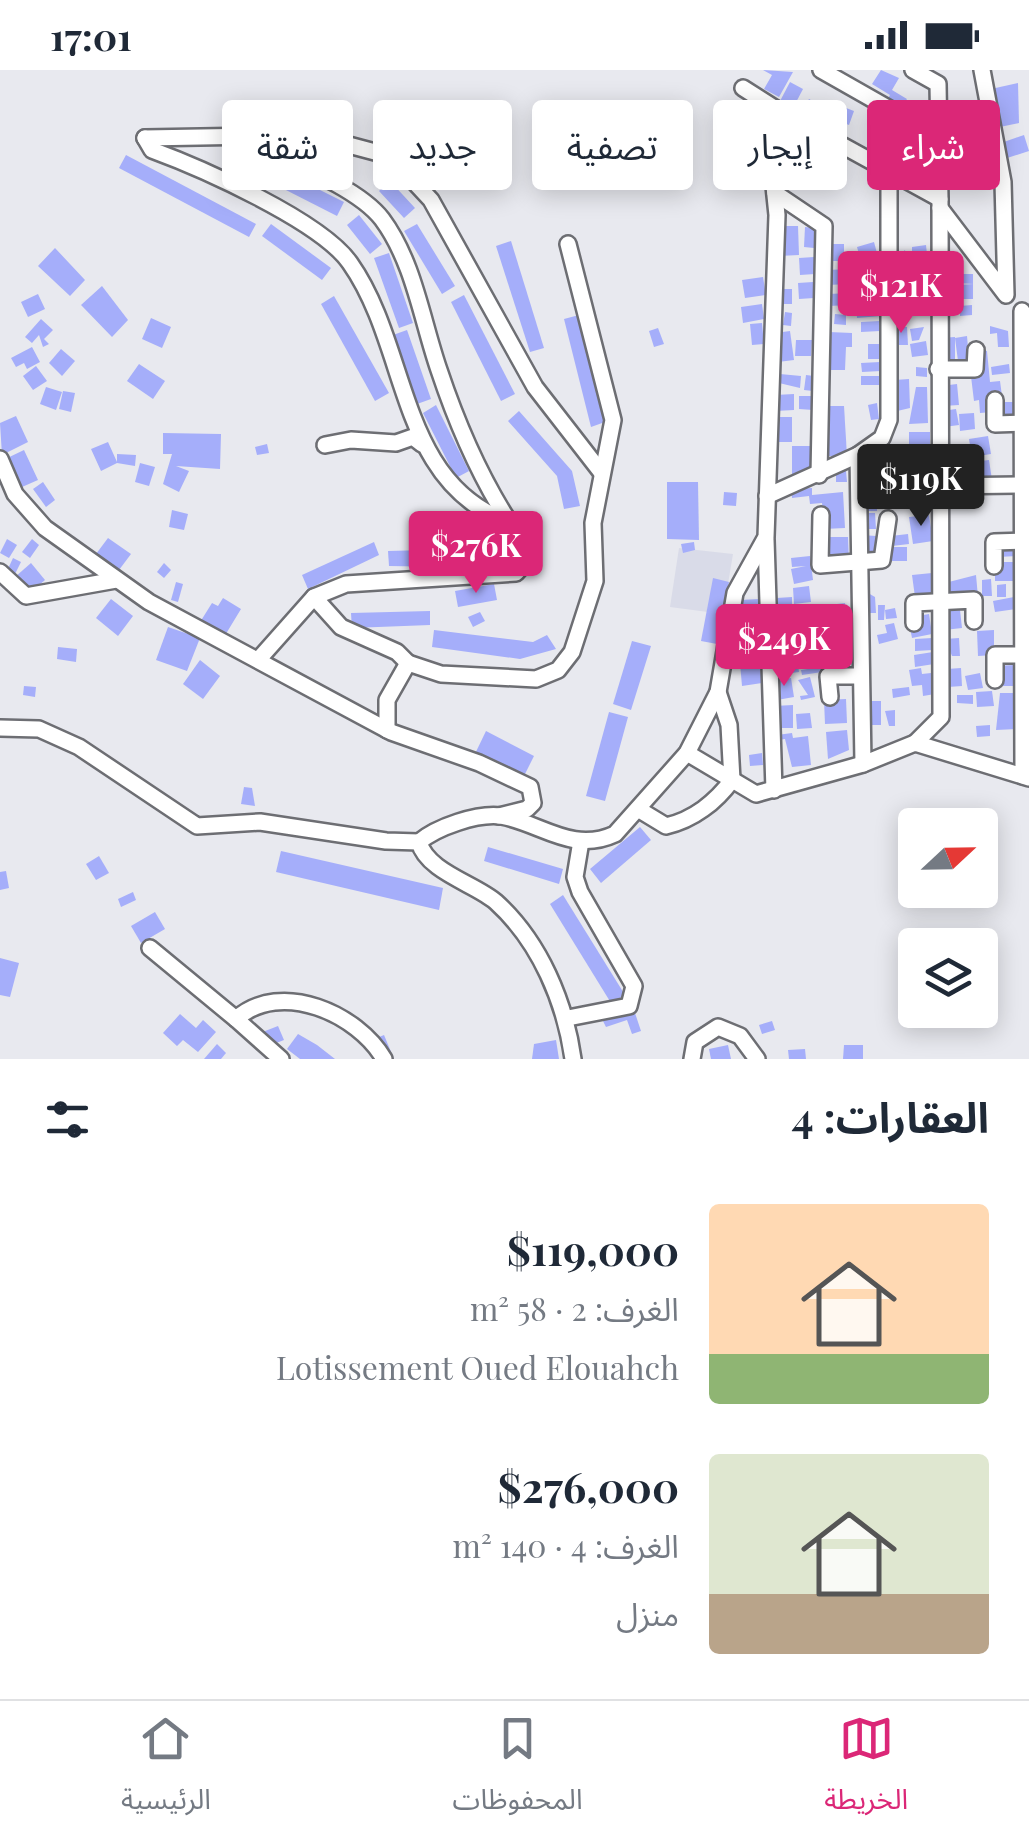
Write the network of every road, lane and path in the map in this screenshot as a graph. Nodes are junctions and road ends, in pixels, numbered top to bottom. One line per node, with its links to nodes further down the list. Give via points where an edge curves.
1 (821, 70): 6 (street)
2 (913, 70): 7 (street, via 938,84)
3 (982, 70): 20 (street, via 1003,182)
4 (743, 88): 5 (street)
5 (761, 100)
6 (873, 100)
7 (938, 100)
8 (222, 139): 10 (street, via 145,138 152,150)
9 (353, 146): 30 (street, via 390,156 431,200 535,387)
10 (222, 184)
11 (235, 190): 26 (street, via 300,221 350,263 398,370)
12 (342, 190): 37 (street, via 381,219 406,264 440,373)
13 (774, 190): 17 (street)
14 (889, 190): 28 (street, via 889,420 882,438)
15 (919, 190): 18 (street)
16 (940, 190): 18 (street)
17 (775, 194): 31 (street, via 824,226); 34 (street)
18 (940, 203): 20 (street); 23 (street)
19 (568, 244): 30 (street, via 612,420)
20 (1006, 295): 21 (street)
21 (1026, 314): 25 (street)
22 (976, 350): 23 (street, via 975,369)
23 (938, 369): 33 (street)
24 (995, 400): 25 (street, via 995,424)
25 (1022, 422): 32 (street)
26 (422, 444): 27 (street, via 412,437); 37 (street, via 455,490)
27 (325, 445)
28 (858, 455): 31 (street); 40 (street)
29 (0, 459): 43 (street, via 15,494 45,528)
30 (601, 472): 52 (street, via 595,581 572,652 558,670 536,679 440,674)
31 (820, 475): 34 (street)
32 (1022, 485): 33 (street); 39 (street)
33 (943, 486): 45 (street)
34 (768, 496): 38 (street)
35 (821, 514): 40 (street, via 820,565)
36 (888, 518): 40 (street, via 882,560)
37 (508, 522): 44 (street, via 528,549 516,573 346,584)
38 (766, 537): 46 (street); 55 (street, via 735,593)
39 (1023, 541): 41 (street, via 994,542); 50 (street)
40 (856, 562): 53 (street)
41 (994, 566)
42 (0, 572): 43 (street, via 26,596)
43 (116, 580): 51 (street)
44 (314, 597): 51 (street); 52 (street, via 341,626)
45 (939, 601): 47 (street, via 974,600); 48 (street, via 914,603); 59 (street, via 941,717)
46 (768, 620): 49 (street, via 806,616); 64 (street)
47 (974, 622)
48 (914, 624)
49 (806, 648)
50 (1023, 655): 54 (street, via 995,655); 62 (street)
51 (258, 660): 58 (street)
52 (408, 663): 58 (street, via 387,700)
53 (859, 676): 56 (street, via 828,676); 61 (street)
54 (994, 680)
55 (718, 692): 60 (street); 63 (street, via 729,725)
56 (830, 697)
57 (0, 728): 67 (street, via 39,728 79,746 197,826 260,822)
58 (388, 730): 66 (street, via 530,787 534,803 527,810)
59 (914, 743): 61 (street); 62 (street)
60 (684, 758): 63 (street); 65 (street)
61 (862, 764): 64 (street)
62 (1026, 777)
63 (732, 780): 64 (street, via 756,794); 65 (street, via 717,800 677,824 655,822)
64 (774, 790)
65 (638, 809): 68 (street, via 615,834)
66 (499, 816): 67 (street, via 450,825); 68 (street)
67 (419, 842): 71 (street, via 524,932)
68 (581, 842): 71 (street, via 575,877 580,892 635,996 630,1006)
69 (150, 948): 70 (street)
70 (236, 1018): 72 (street); 73 (street, via 299,1001 345,1021)
71 (568, 1018): 74 (street)
72 (281, 1059)
73 (384, 1059)
74 (574, 1059)
75 (692, 1059): 76 (street, via 695,1042 718,1027 740,1036)
76 (757, 1059)

